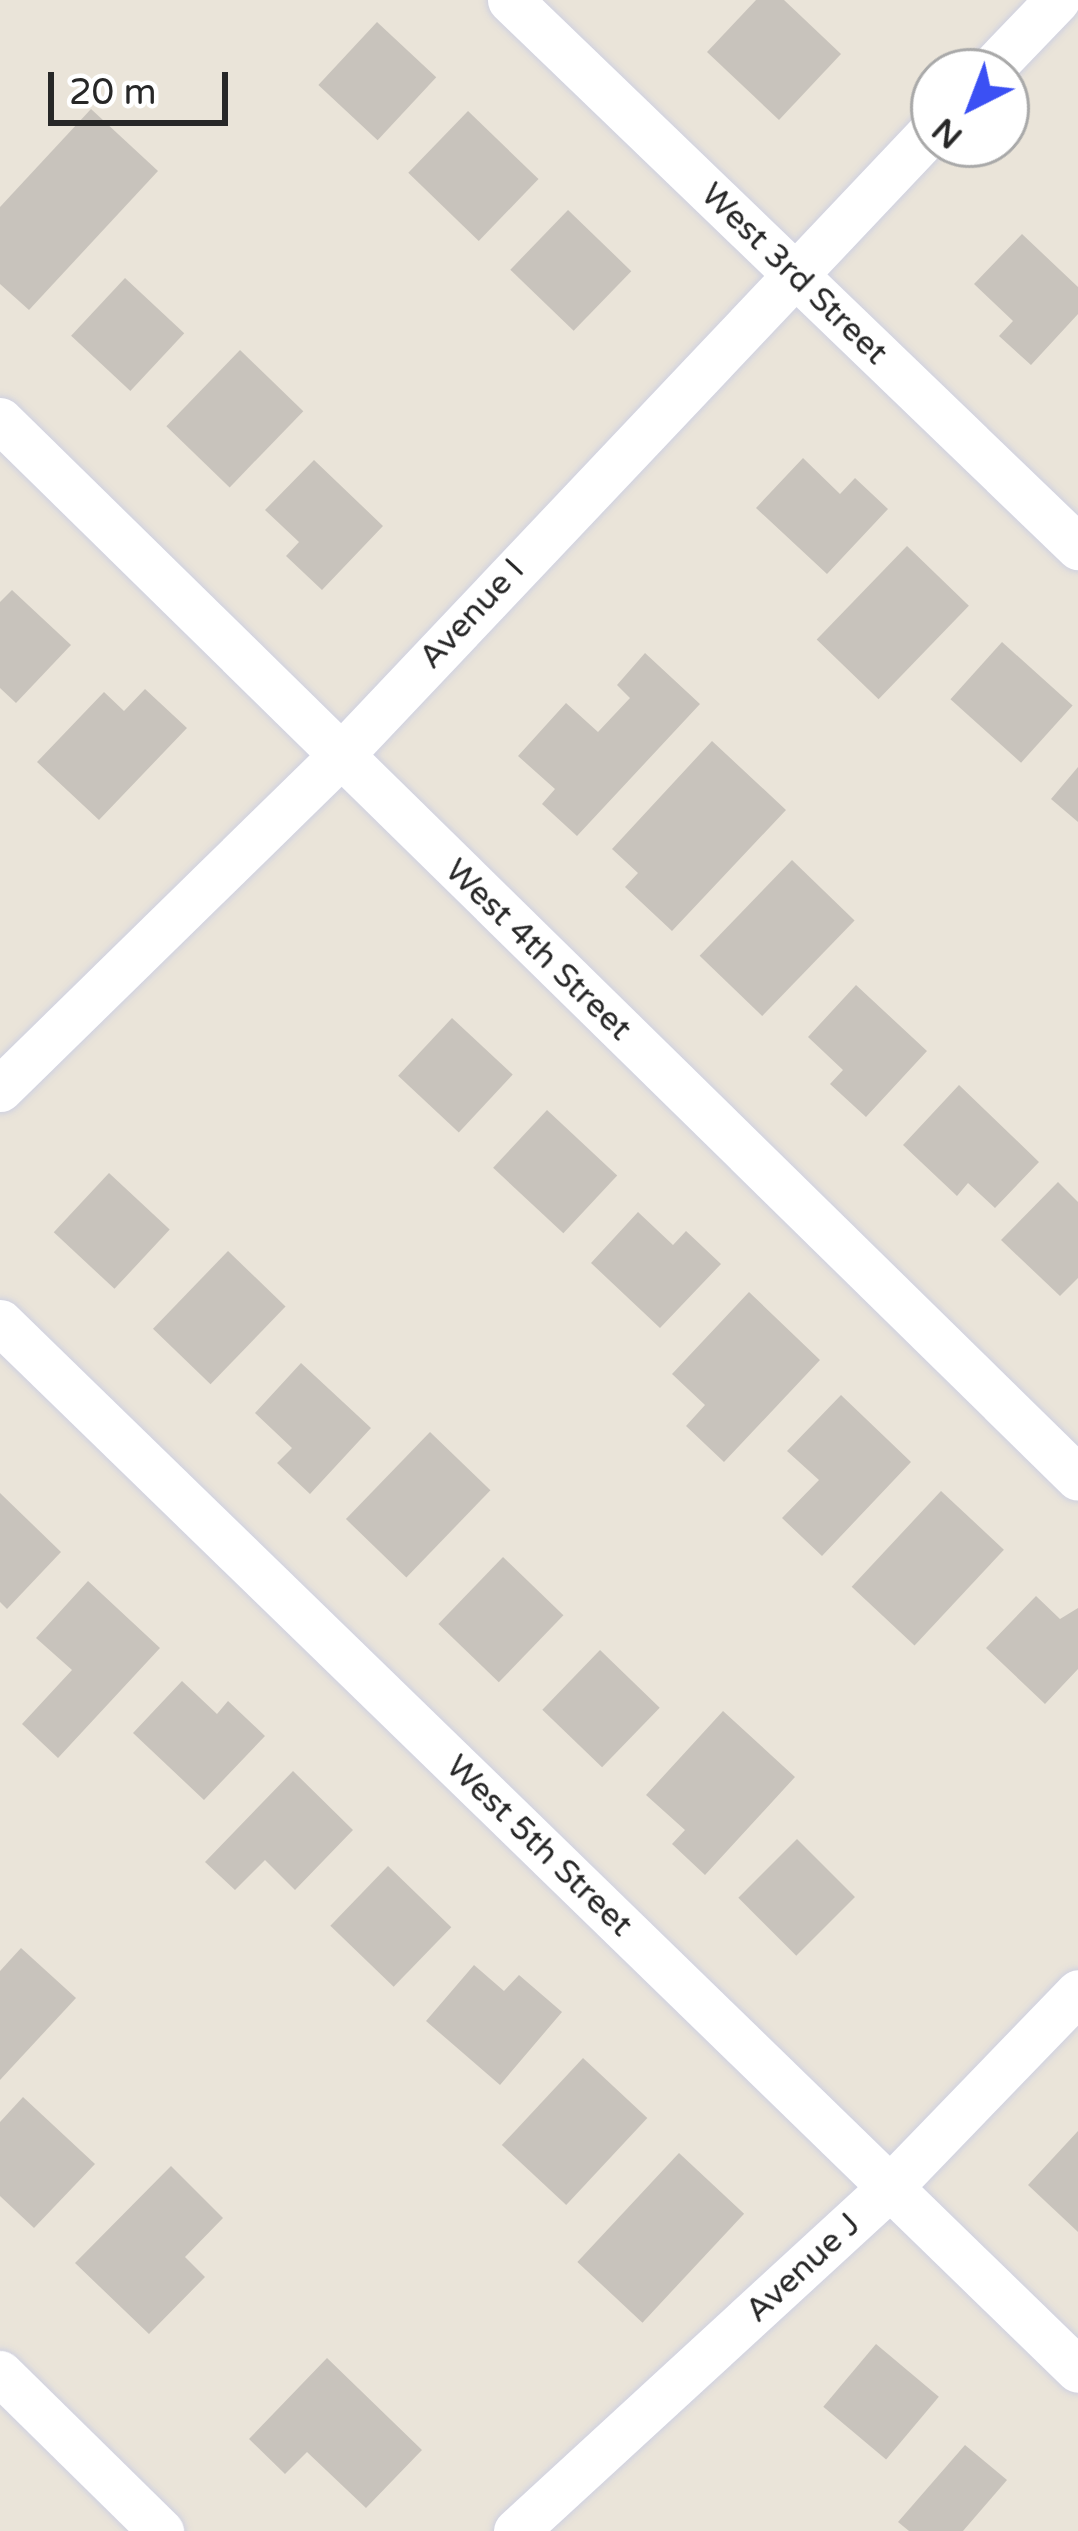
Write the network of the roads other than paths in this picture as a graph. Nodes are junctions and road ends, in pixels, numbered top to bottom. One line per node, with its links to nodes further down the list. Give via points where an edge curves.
1 (510, 0): 5 (street, West 3rd Street)
2 (1057, 0): 3 (street)
3 (1011, 48)
4 (910, 153): 5 (street, Avenue I)
5 (794, 275): 7 (street, West 3rd Street); 8 (street, Avenue I)
6 (0, 420): 8 (street, West 4th Street)
7 (1078, 548)
8 (340, 756): 9 (street, Avenue I); 11 (street, West 4th Street)
9 (0, 1090)
10 (0, 1322): 13 (street, West 5th Street)
11 (1078, 1478)
12 (1078, 1992): 13 (street, Avenue J)
13 (889, 2188): 14 (street, West 5th Street); 17 (street, Avenue J)
14 (1078, 2370)
15 (0, 2373): 16 (street)
16 (161, 2531)
17 (516, 2531)

